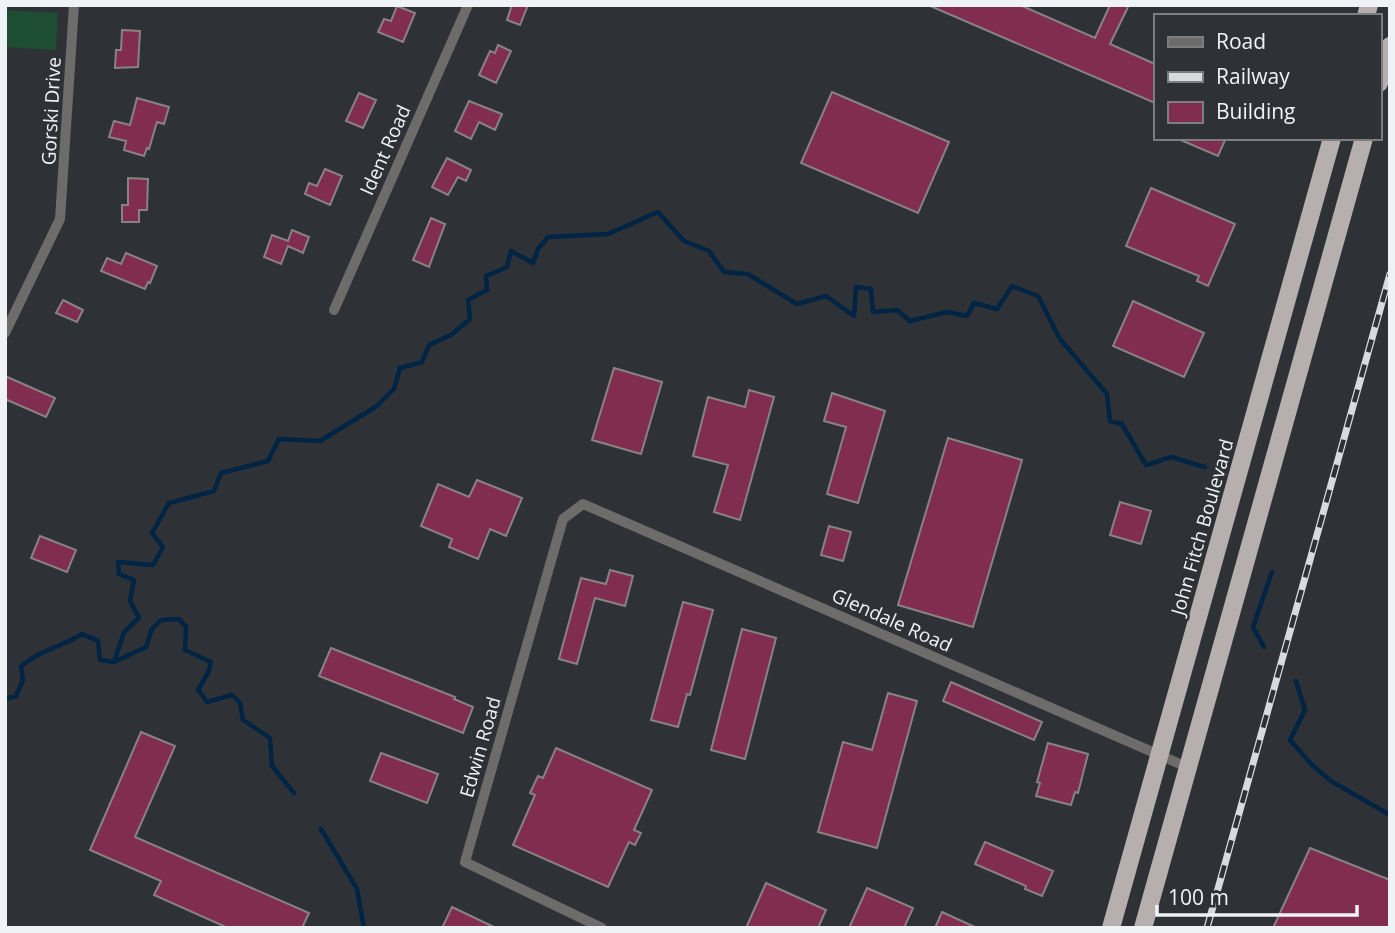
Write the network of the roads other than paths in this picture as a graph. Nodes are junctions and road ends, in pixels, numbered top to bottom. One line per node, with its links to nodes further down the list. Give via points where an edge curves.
1 (74, 5): 8 (street, Gorski Drive, via 60,219)
2 (468, 5): 7 (street, Ident Road)
3 (1390, 46): 4 (highway)
4 (1381, 76)
5 (1331, 140): 10 (highway, John Fitch Boulevard)
6 (1363, 140): 11 (highway)
7 (334, 310)
8 (5, 333)
9 (583, 503): 10 (street, Glendale Road); 12 (street, Edwin Road, via 563,519 465,862)
10 (1159, 755): 11 (street, Glendale Road); 13 (highway, John Fitch Boulevard)
11 (1188, 767): 14 (highway)
12 (602, 928)
13 (1111, 928)
14 (1143, 928)

